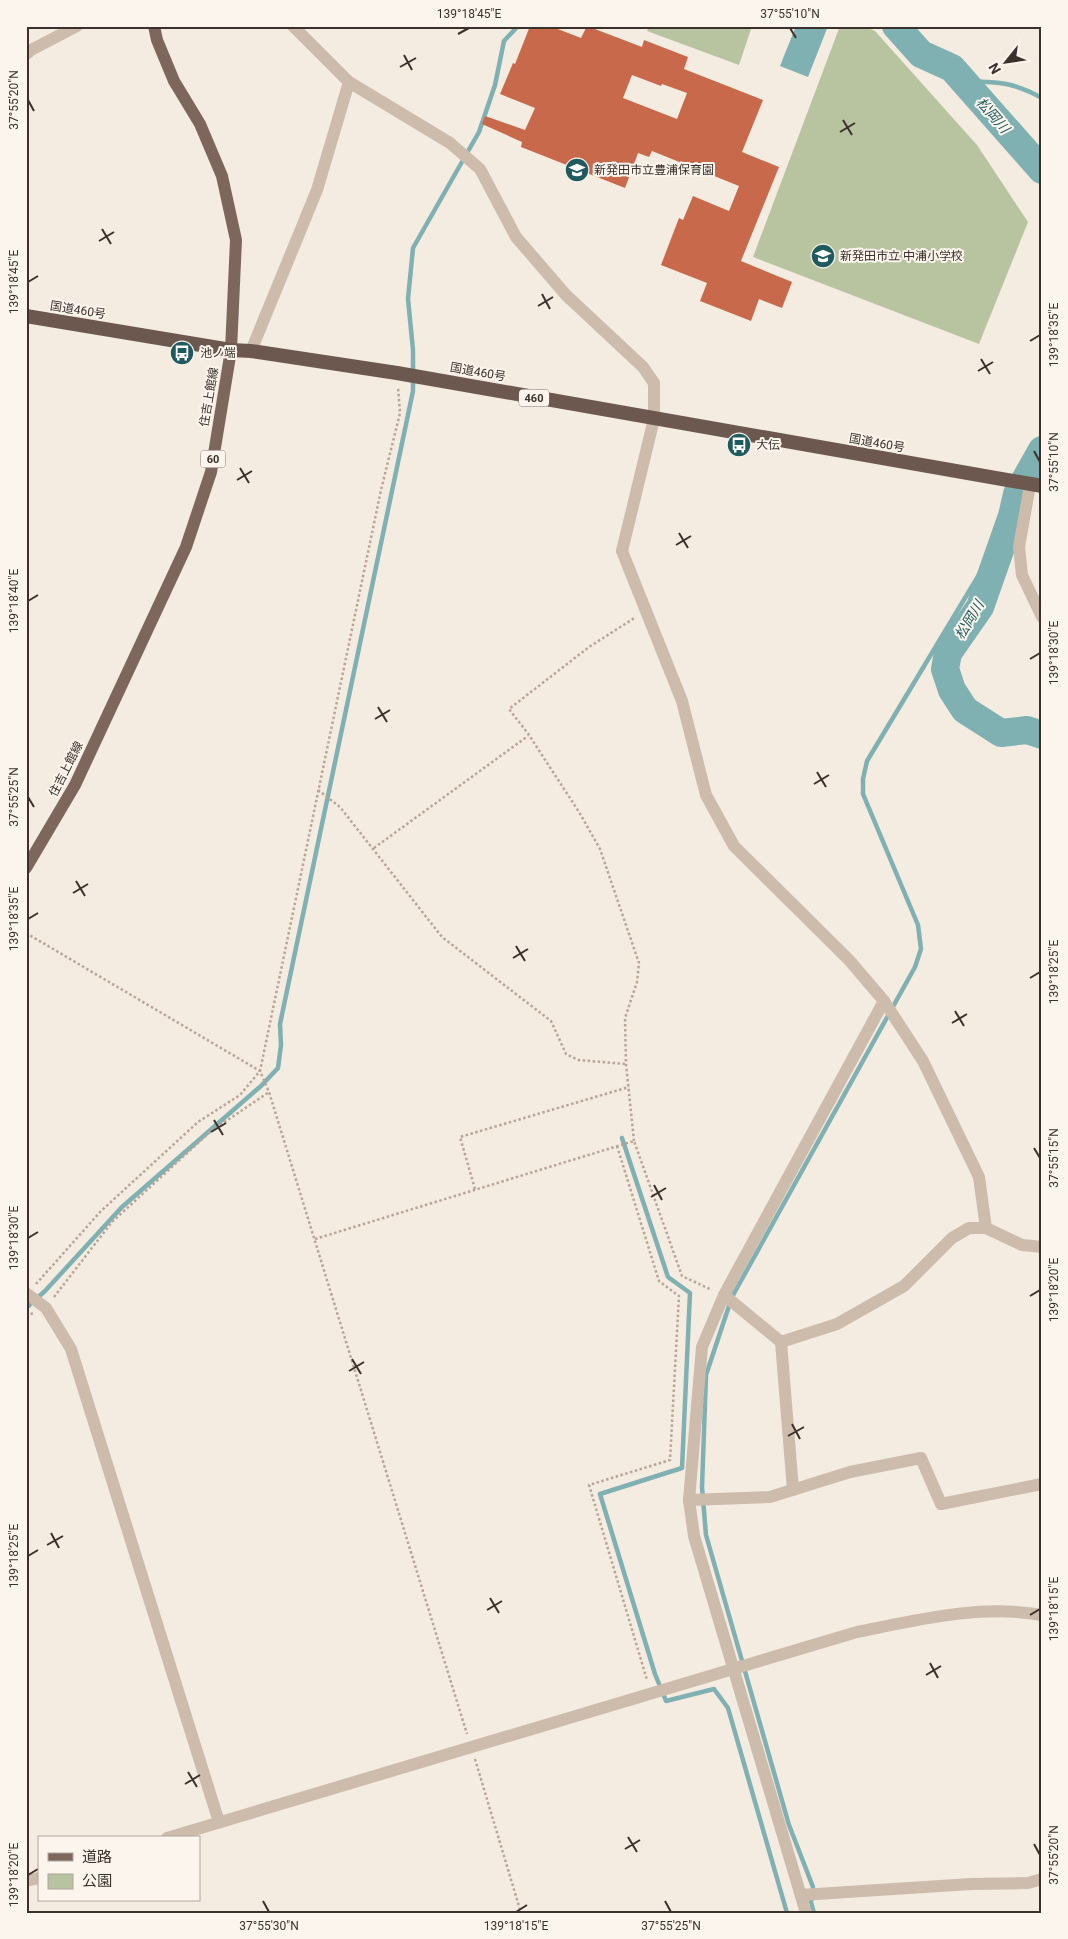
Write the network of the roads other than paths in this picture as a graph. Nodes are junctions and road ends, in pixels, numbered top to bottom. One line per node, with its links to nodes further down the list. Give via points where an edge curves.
1 (77, 26): 4 (street)
2 (154, 26): 7 (main road, 住吉上館線 / 60, via 174,81 200,124 222,176 236,240)
3 (293, 26): 5 (street)
4 (26, 54)
5 (349, 82): 8 (street, via 317,190); 9 (street, via 450,143 480,169 516,236 566,295 643,367 654,384)
6 (26, 316): 7 (highway, 国道460号 / 460)
7 (231, 350): 8 (highway, 国道460号 / 460); 12 (main road, 住吉上館線 / 60, via 211,472 186,547 76,785)
8 (251, 351): 9 (highway, 国道460号 / 460, via 398,373)
9 (654, 419): 10 (highway, 国道460号 / 460); 13 (street, via 622,551 682,701 706,795 734,846 848,960)
10 (1036, 485): 11 (street, via 1019,547 1022,575)
11 (1042, 617)
12 (26, 868)
13 (884, 1001): 14 (street, via 923,1061 979,1177); 17 (street)
14 (986, 1228): 15 (street, via 1022,1245); 18 (street, via 969,1228 952,1238 904,1286 837,1324)
15 (1042, 1247)
16 (27, 1293): 24 (street, via 46,1308 71,1349)
17 (724, 1295): 18 (street); 21 (street, via 702,1347)
18 (780, 1342): 20 (street)
19 (1042, 1484): 20 (street, via 941,1504 921,1458 850,1472)
20 (793, 1490): 21 (street, via 770,1497)
21 (689, 1500): 23 (street, via 694,1536)
22 (1042, 1615): 23 (street, via 1001,1610 933,1617 857,1632)
23 (734, 1668): 24 (street); 29 (street)
24 (219, 1822): 25 (street)
25 (174, 1836)
26 (38, 1878): 28 (street)
27 (1042, 1879): 29 (street, via 1028,1883)
28 (26, 1882)
29 (801, 1895): 30 (street)
30 (806, 1913)

